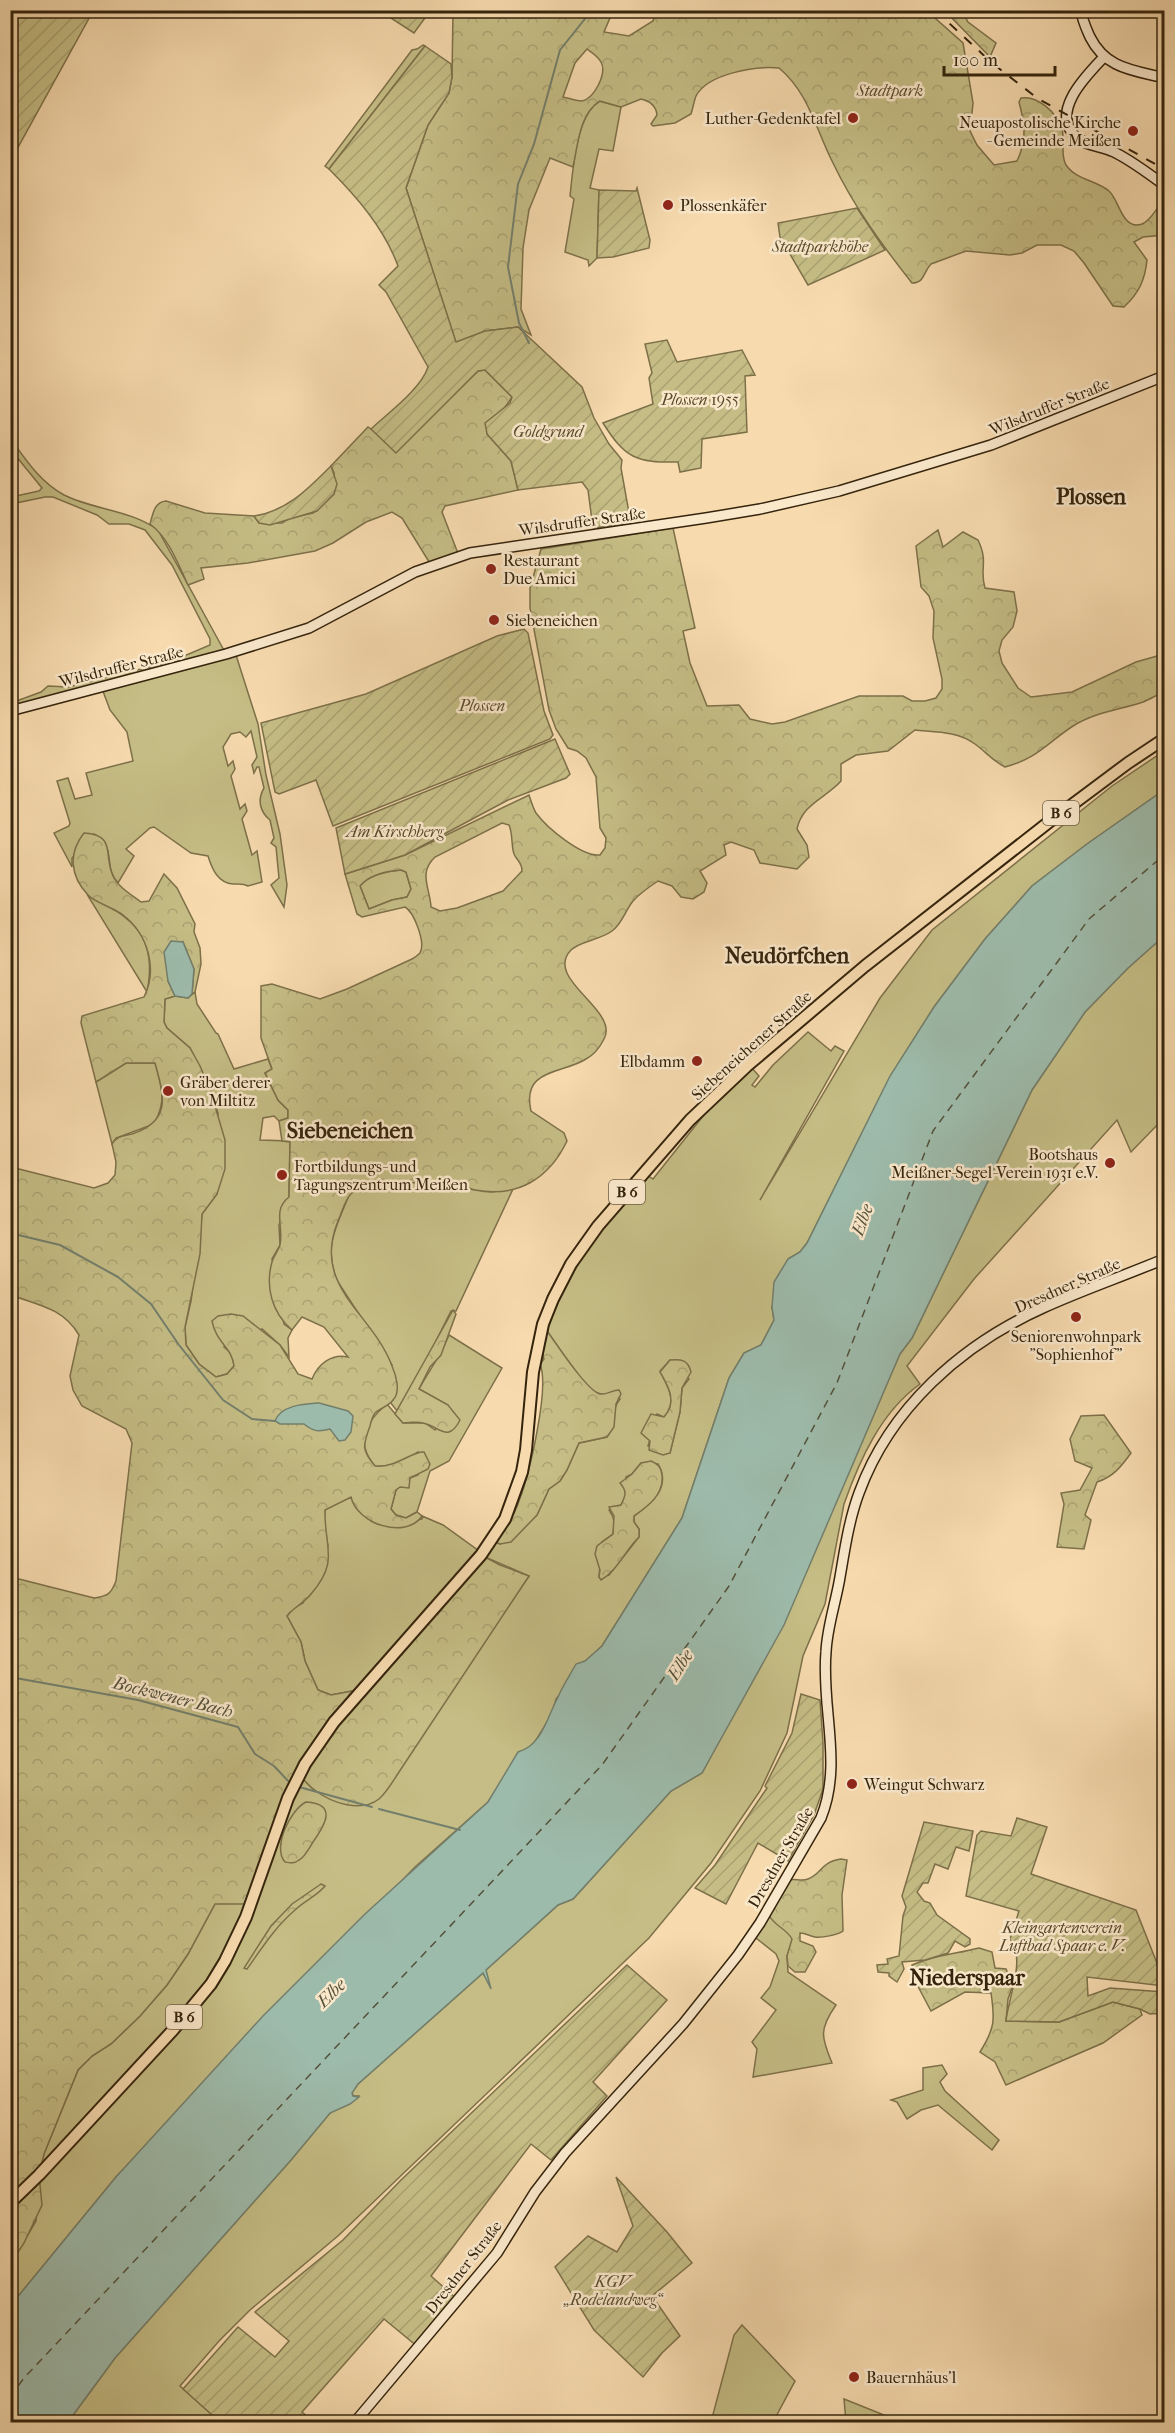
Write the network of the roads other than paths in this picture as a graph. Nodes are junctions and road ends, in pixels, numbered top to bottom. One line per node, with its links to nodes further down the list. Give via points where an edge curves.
1 (1081, 10): 2 (main road, via 1086,28)
2 (1104, 57): 3 (main road); 4 (main road, via 1069,104 1066,114 1070,129 1081,140 1111,150)
3 (1164, 78)
4 (1164, 184)
5 (1164, 376): 6 (main road, Wilsdruffer Straße, via 991,445 839,490 715,516 470,553 415,572 309,628)
6 (10, 711)
7 (1164, 739): 9 (main road, Siebeneichener Straße / B 6, via 1057,816 731,1079 690,1120 580,1250 553,1299 538,1341 522,1472 505,1519 481,1555 320,1741 294,1786 246,1917 211,1984 173,2030)
8 (1164, 1259): 10 (main road, Dresdner Straße, via 1044,1308 990,1338 926,1387 889,1433 865,1477 852,1513 827,1638 831,1782 821,1818 738,1955 683,2024 565,2154 497,2253)
9 (10, 2203)
10 (355, 2422)

